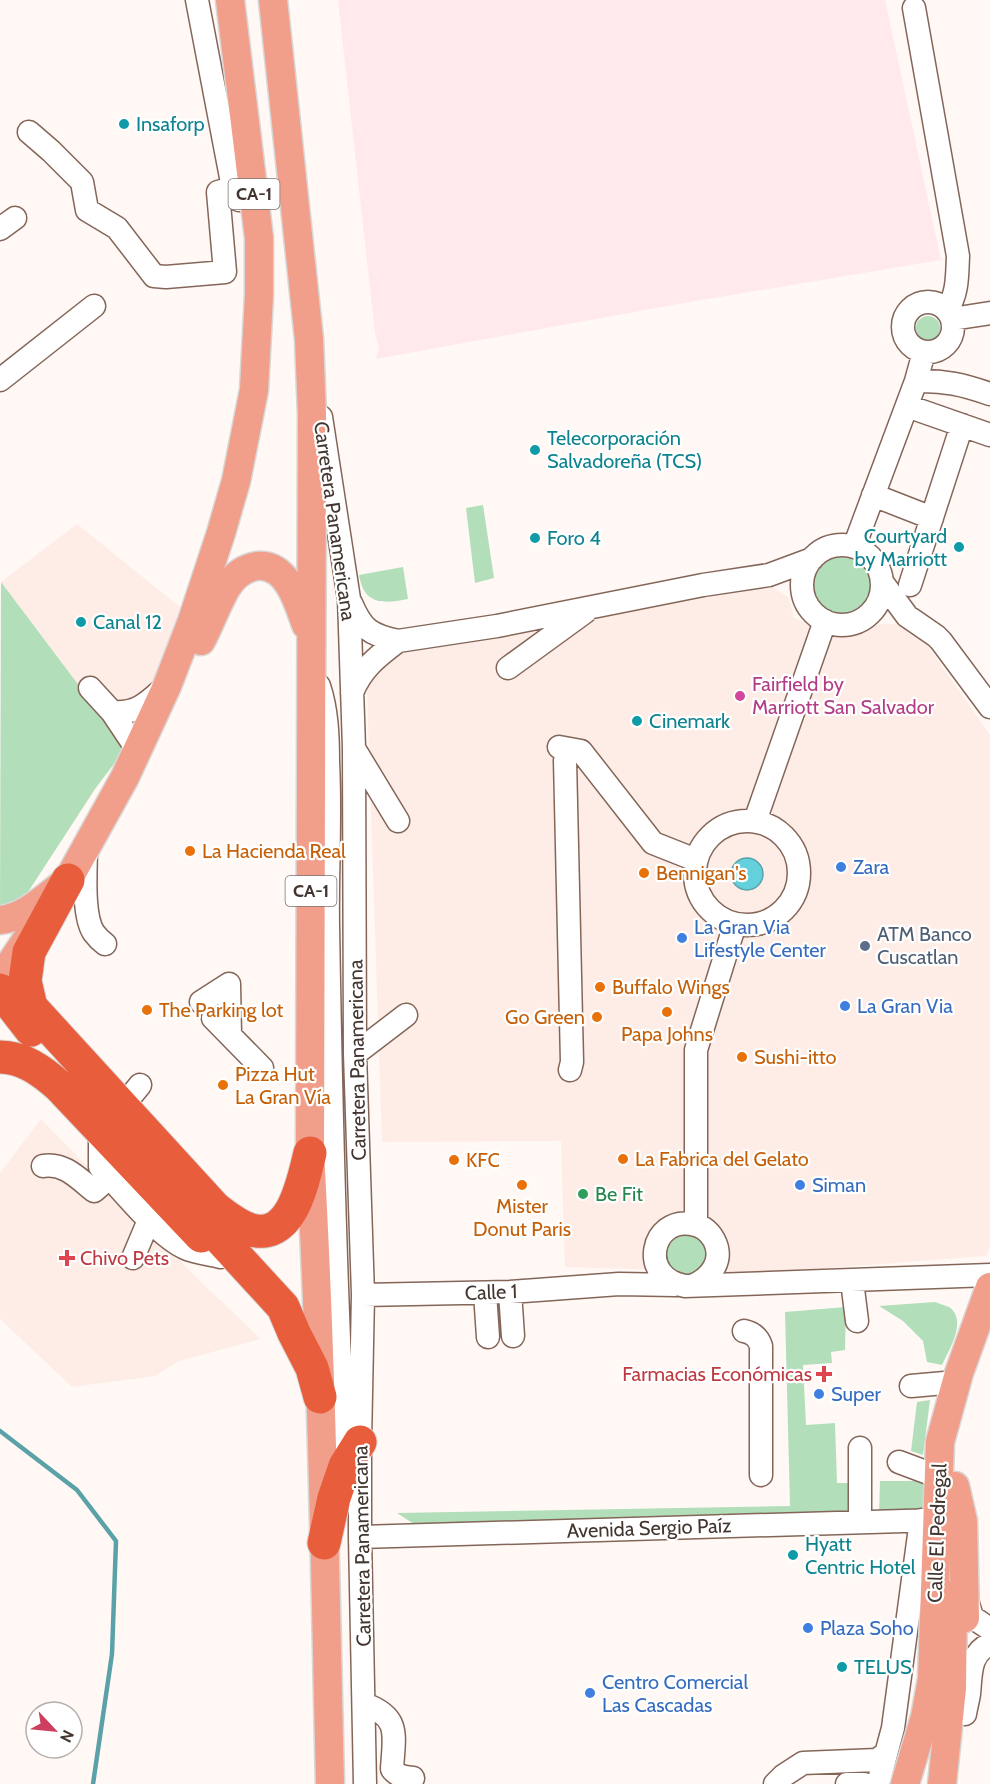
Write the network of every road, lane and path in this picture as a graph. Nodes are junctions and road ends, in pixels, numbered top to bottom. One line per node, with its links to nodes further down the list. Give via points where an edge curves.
1 (197, 0): 6 (street)
2 (230, 0): 7 (main road, CA-1)
3 (273, 0): 13 (main road, Carretera Panamericana / CA-1)
4 (914, 8): 12 (street, via 958,256)
5 (29, 132): 9 (street, via 82,182 87,210 117,228 154,276)
6 (233, 188): 7 (street); 9 (street, via 218,192)
7 (259, 238): 38 (main road, CA-1, via 254,390 238,469 214,555)
8 (191, 269): 9 (street)
9 (225, 272)
10 (94, 306): 15 (street)
11 (990, 313): 12 (street)
12 (950, 314): 14 (street, via 953,331 947,344 934,352); 14 (street, via 938,304 925,302 907,315 906,339)
13 (309, 339): 28 (street, Carretera Panamericana); 35 (main road, Carretera Panamericana / CA-1, via 313,435)
14 (924, 352): 16 (street)
15 (0, 380)
16 (916, 381): 17 (street, via 939,380); 18 (street)
17 (990, 394)
18 (907, 406): 19 (street); 21 (street)
19 (962, 425): 20 (street); 22 (street)
20 (990, 435)
21 (873, 495): 22 (street); 23 (street)
22 (932, 518): 27 (street)
23 (854, 547): 24 (street, via 831,547); 26 (street, via 871,557)
24 (812, 559): 25 (street); 29 (street, via 803,577)
25 (769, 575): 29 (street); 30 (street)
26 (882, 582): 31 (street); 33 (street, via 873,610)
27 (910, 585)
28 (349, 599): 34 (street, via 361,625 383,638); 40 (street, Carretera Panamericana)
29 (805, 600): 32 (street)
30 (591, 607): 34 (street); 36 (street)
31 (907, 616): 33 (street); 37 (street, via 936,636)
32 (825, 621): 33 (street, via 839,625); 47 (street)
33 (854, 623)
34 (398, 641): 40 (street, via 368,665)
35 (312, 653): 43 (main road, via 290,586 265,565 249,567 227,587 180,680); 63 (main road, Carretera Panamericana / CA-1); 91 (street, via 327,733 330,791 327,902 336,1293)
36 (508, 668)
37 (981, 685): 41 (street)
38 (167, 686): 42 (street, via 136,710); 43 (main road, CA-1)
39 (90, 688): 42 (street)
40 (352, 694): 44 (street, Carretera Panamericana)
41 (990, 707)
42 (112, 712): 45 (street)
43 (150, 725): 45 (main road, CA-1)
44 (354, 748): 46 (street); 58 (street, Carretera Panamericana)
45 (138, 751): 48 (main road, CA-1)
46 (398, 821)
47 (755, 821): 49 (street, via 720,828 703,845); 52 (street, via 768,824 788,840 796,856 798,882 787,906 774,918 758,924)
48 (86, 848): 50 (main road, CA-1); 53 (street, via 88,916 95,935)
49 (696, 860): 52 (street, via 696,884 701,899 718,916); 61 (street, via 653,843 581,751 562,753)
50 (68, 880): 51 (main road, via 24,913); 54 (main road, CA-1); 62 (highway, via 29,952 27,995 31,1007)
51 (0, 920)
52 (735, 924): 67 (street, via 696,1050)
53 (105, 944)
54 (0, 979)
55 (0, 990): 84 (highway, via 46,1049 284,1307)
56 (406, 1015): 58 (street)
57 (230, 1035): 57 (street, via 229,984 207,1010); 60 (street)
58 (355, 1054): 80 (street, Carretera Panamericana)
59 (0, 1057): 62 (highway, via 40,1070 69,1096)
60 (262, 1068)
61 (570, 1070)
62 (121, 1107): 63 (highway, via 215,1208 253,1230 266,1230 289,1214 298,1198); 65 (street, via 100,1167); 70 (highway)
63 (310, 1153): 89 (main road, Carretera Panamericana / CA-1)
64 (43, 1166): 65 (street, via 59,1166 93,1191)
65 (110, 1177): 66 (street)
66 (149, 1220): 70 (street, via 186,1249); 71 (street)
67 (696, 1225): 68 (street, via 669,1228 656,1243); 69 (street, via 709,1233)
68 (654, 1253): 74 (street, via 642,1268); 76 (street, via 655,1263 666,1280)
69 (717, 1256): 75 (street, via 732,1274); 76 (street, via 708,1277)
70 (221, 1257): 84 (highway)
71 (133, 1258)
72 (990, 1275): 73 (street, Calle 1)
73 (852, 1281): 75 (street, Calle 1); 81 (street)
74 (619, 1284): 76 (street, Calle 1); 78 (street, Calle 1)
75 (754, 1284): 76 (street, Calle 1)
76 (685, 1285)
77 (990, 1287): 87 (main road, Calle El Pedregal)
78 (510, 1292): 79 (street, Calle 1); 85 (street)
79 (485, 1293): 80 (street, Calle 1); 86 (street)
80 (363, 1295): 91 (street, Carretera Panamericana)
81 (857, 1321)
82 (990, 1328): 94 (main road, Calle El Pedregal, via 962,1412)
83 (744, 1331): 93 (street, via 757,1337 761,1346)
84 (294, 1333): 89 (highway)
85 (513, 1336)
86 (488, 1337)
87 (956, 1382): 88 (street); 94 (main road, Calle El Pedregal, via 940,1442)
88 (911, 1386)
89 (321, 1397): 98 (main road, Carretera Panamericana / CA-1)
90 (860, 1448): 96 (street)
91 (352, 1454): 97 (street, Carretera Panamericana); 98 (highway, via 334,1498)
92 (898, 1462): 94 (street)
93 (761, 1475)
94 (947, 1481): 95 (main road, Calle El Pedregal); 99 (main road, via 963,1521); 116 (main road, Calle El Pedregal, via 953,1562 952,1688)
95 (929, 1520): 96 (street, Avenida Sergio Paíz); 102 (main road, Calle El Pedregal); 105 (street, via 893,1728)
96 (860, 1522): 97 (street, Avenida Sergio Paíz)
97 (360, 1537): 103 (street, Carretera Panamericana)
98 (324, 1543): 108 (main road, Carretera Panamericana / CA-1)
99 (965, 1593): 100 (street, via 972,1617); 104 (main road)
100 (990, 1629)
101 (990, 1644): 104 (street, via 975,1655)
102 (932, 1679): 113 (main road); 114 (main road, Calle El Pedregal, via 926,1717); 115 (main road)
103 (364, 1704): 106 (street, via 380,1710 394,1731 395,1773); 109 (street, Carretera Panamericana)
104 (965, 1713): 117 (main road)
105 (885, 1754): 107 (street, via 877,1760 803,1763); 112 (street)
106 (413, 1778)
107 (783, 1781)
108 (330, 1784)
109 (366, 1784)
110 (847, 1784): 111 (street)
111 (864, 1784)
112 (878, 1784)
113 (894, 1784)
114 (905, 1784)
115 (919, 1784)
116 (942, 1784)
117 (955, 1784)

